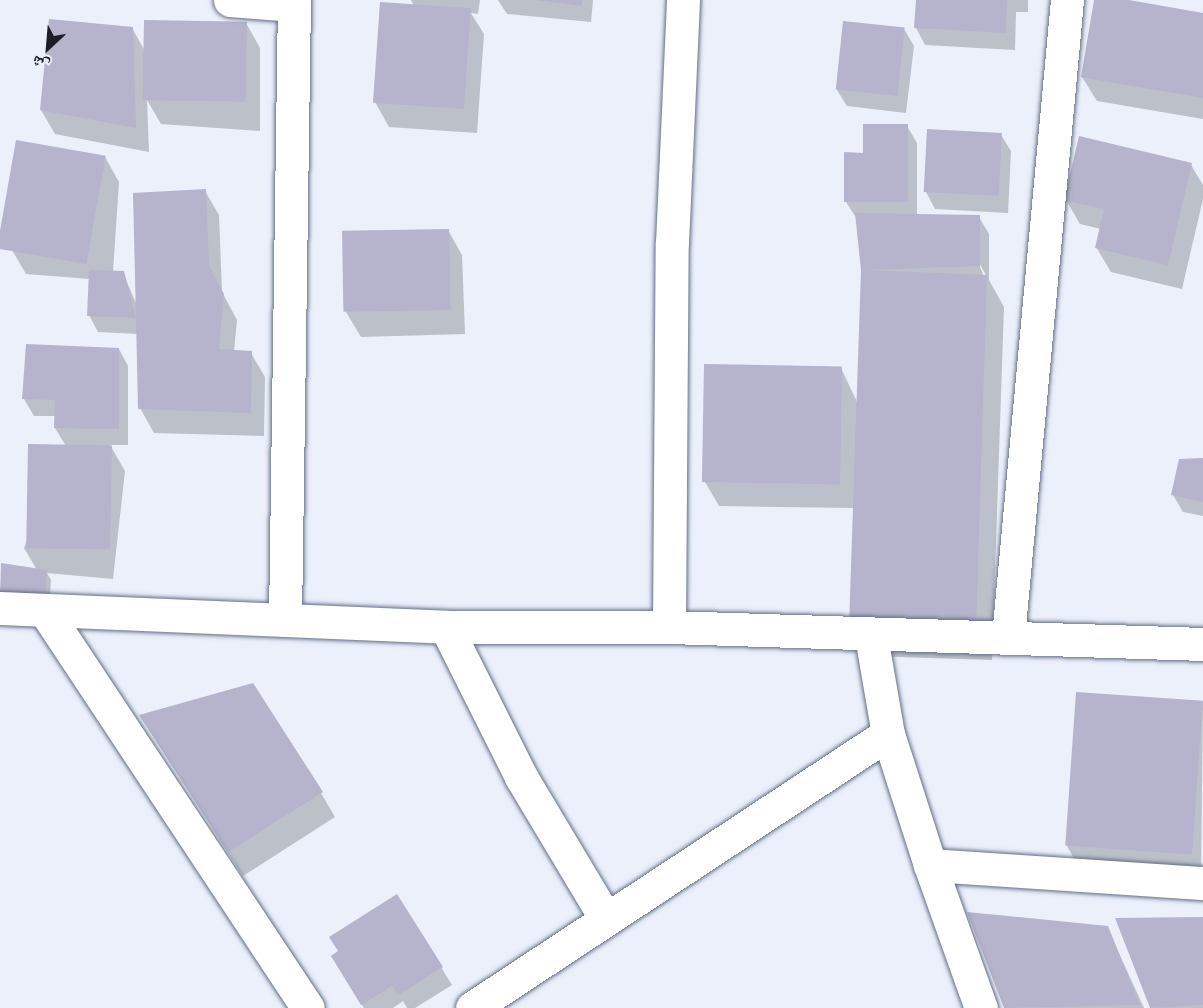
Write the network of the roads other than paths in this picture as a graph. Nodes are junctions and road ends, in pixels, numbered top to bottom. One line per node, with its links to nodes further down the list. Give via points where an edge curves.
1 (230, 0): 4 (street)
2 (683, 0): 9 (street, via 672,243)
3 (1067, 0): 11 (street)
4 (294, 3): 7 (street)
5 (0, 608): 6 (street)
6 (45, 610): 7 (street); 17 (street)
7 (285, 620): 8 (street)
8 (446, 627): 9 (street); 16 (street, via 522,777)
9 (669, 627): 10 (street)
10 (871, 636): 11 (street); 13 (street)
11 (1008, 637): 12 (street)
12 (1203, 644)
13 (888, 734): 14 (street); 16 (street)
14 (930, 865): 15 (street); 19 (street)
15 (1203, 883)
16 (606, 920): 18 (street)
17 (308, 1008)
18 (472, 1008)
19 (981, 1008)

